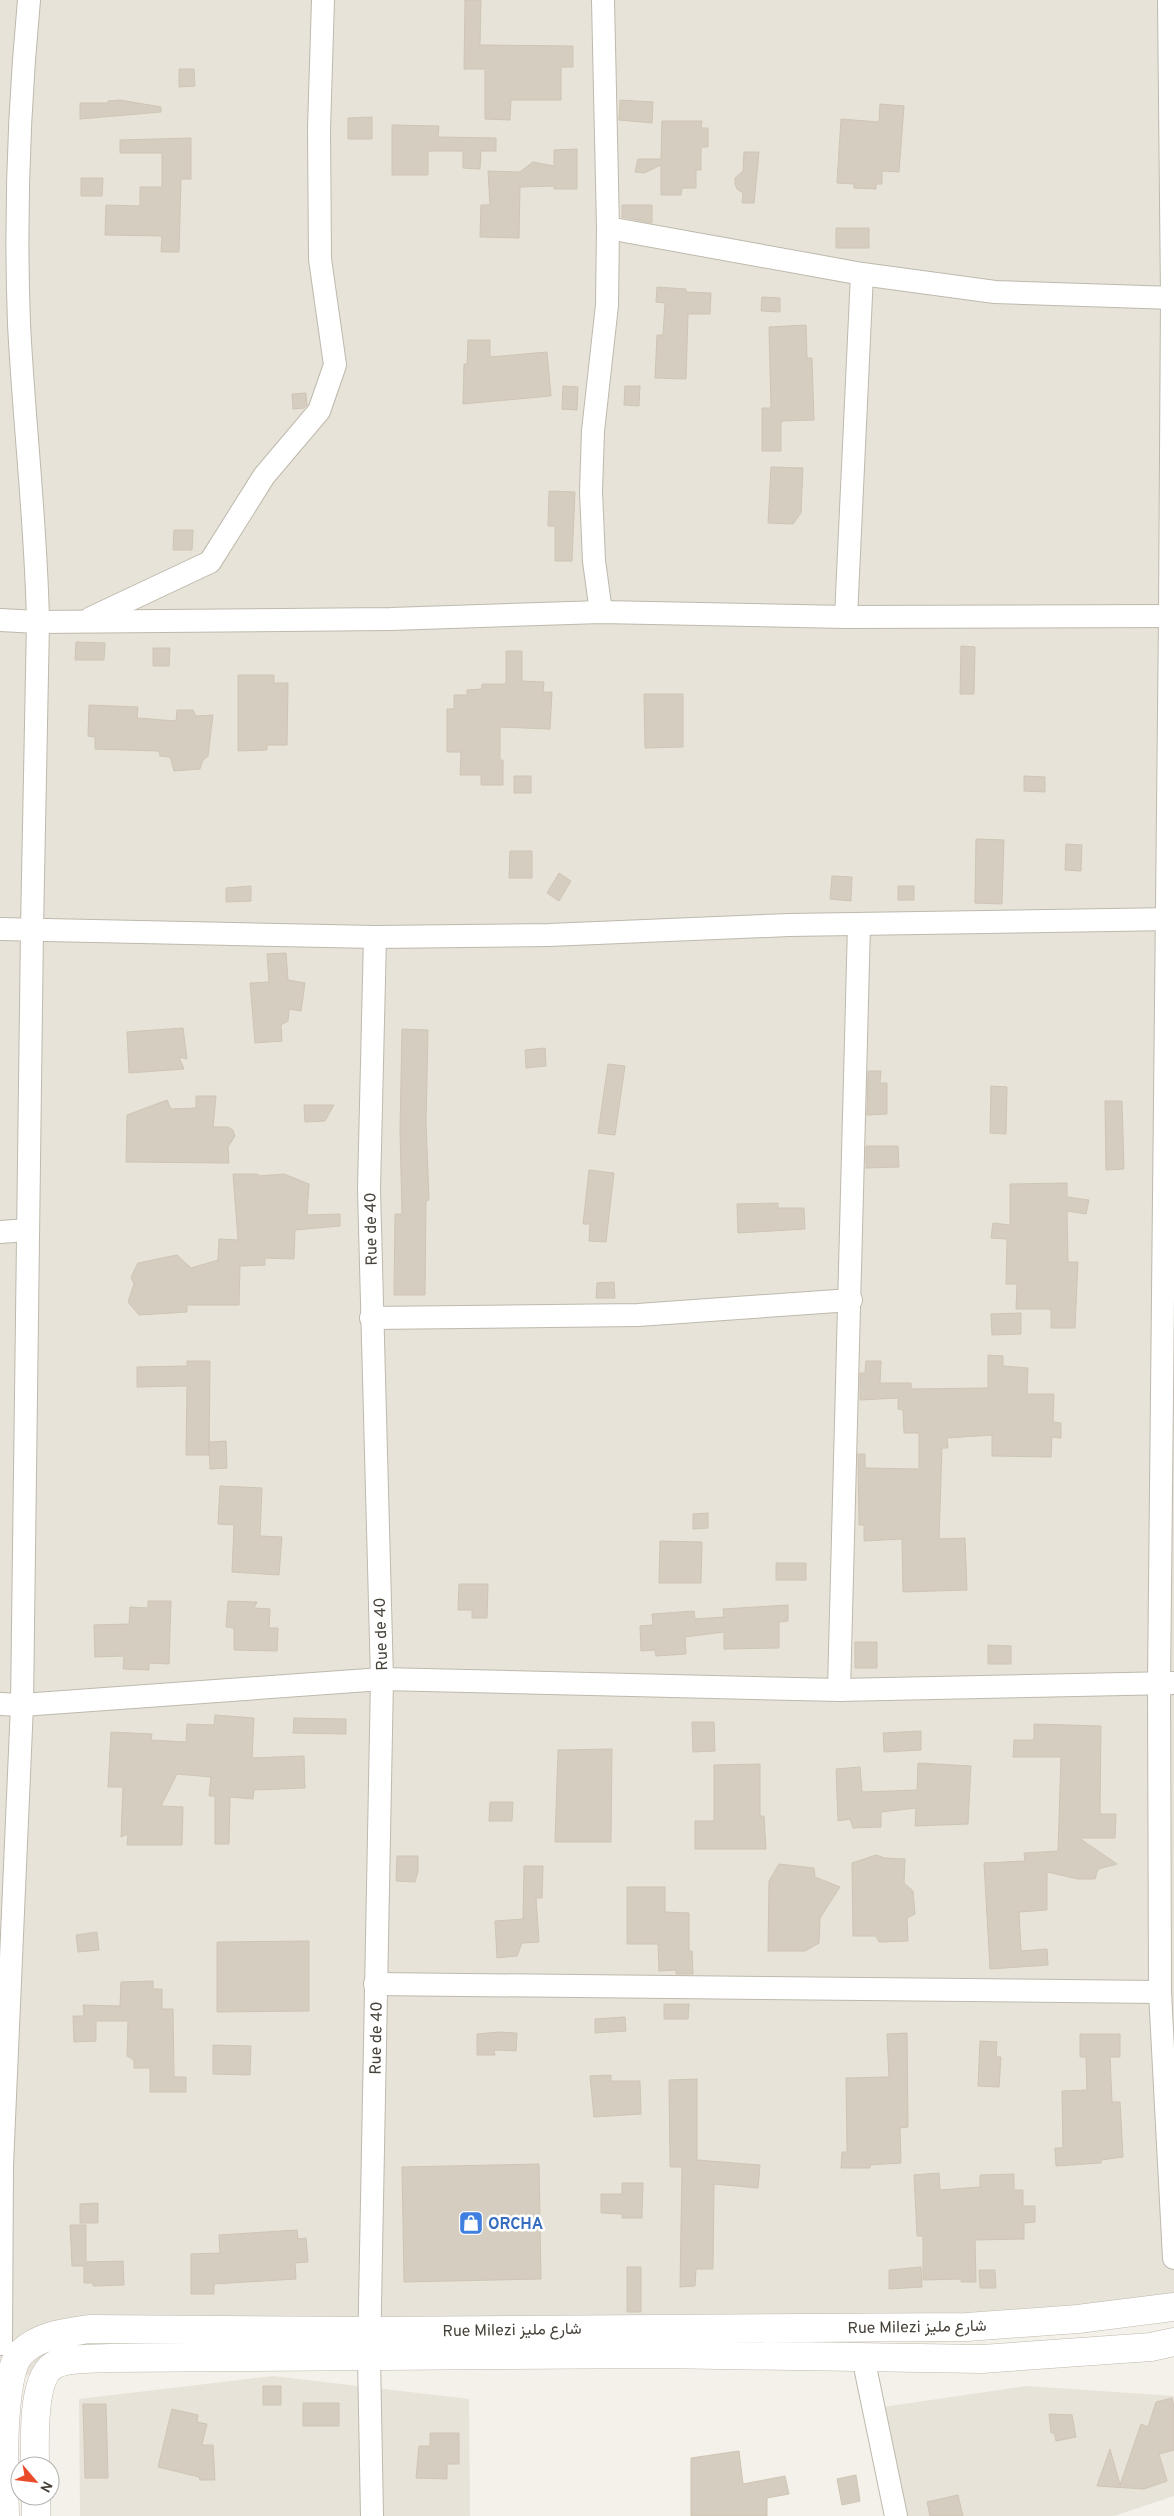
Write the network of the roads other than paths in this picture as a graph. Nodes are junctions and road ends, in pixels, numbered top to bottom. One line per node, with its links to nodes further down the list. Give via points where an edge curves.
1 (29, 0): 5 (street)
2 (323, 0): 13 (street, via 319,129 320,259 335,365 319,411 264,476 210,562)
3 (603, 0): 6 (street)
4 (1169, 0): 8 (street)
5 (10, 201): 14 (street)
6 (608, 228): 7 (street); 9 (street, via 607,305 593,431 591,491)
7 (862, 274): 8 (street, via 995,292); 11 (street)
8 (1173, 298): 10 (street)
9 (600, 612): 11 (street); 13 (street, via 391,619)
10 (1170, 616): 11 (street); 15 (street)
11 (846, 617)
12 (0, 620): 14 (street)
13 (83, 621): 14 (street)
14 (38, 622): 18 (street)
15 (1171, 918): 16 (street); 25 (street)
16 (859, 924): 19 (street, via 549,935); 22 (street)
17 (0, 929): 18 (street)
18 (32, 930): 19 (street); 20 (street)
19 (375, 937): 23 (street, Rue de 40, via 369,1189)
20 (28, 1230): 21 (street); 27 (street)
21 (0, 1232)
22 (851, 1300): 23 (street, via 638,1315); 26 (street)
23 (371, 1318): 24 (street, Rue de 40)
24 (382, 1679): 26 (street); 27 (street); 28 (street, Rue de 40)
25 (1166, 1683): 26 (street); 29 (street)
26 (839, 1690)
27 (11, 1704): 34 (street, via 2,2165)
28 (375, 1984): 29 (street); 32 (street, Rue de 40)
29 (1160, 1992): 30 (street)
30 (1174, 2258)
31 (1174, 2307): 32 (street, Rue Milezi شارع مليز, via 1078,2319 968,2327)
32 (370, 2331): 34 (street, Rue Milezi شارع مليز, via 89,2329 55,2334); 36 (street, Rue de 40)
33 (1174, 2342): 35 (street, Rue Milezi شارع مليز, via 1142,2348 982,2359)
34 (7, 2348): 37 (street); 39 (street, via 10,2378 4,2447)
35 (862, 2357): 36 (street, Rue Milezi شارع مليز, via 659,2354); 41 (street)
36 (369, 2358): 37 (street, Rue Milezi شارع مليز, via 110,2358 55,2364); 40 (street, Rue de 40)
37 (45, 2374): 38 (street, via 38,2396)
38 (35, 2456)
39 (4, 2516)
40 (372, 2516)
41 (896, 2516)

